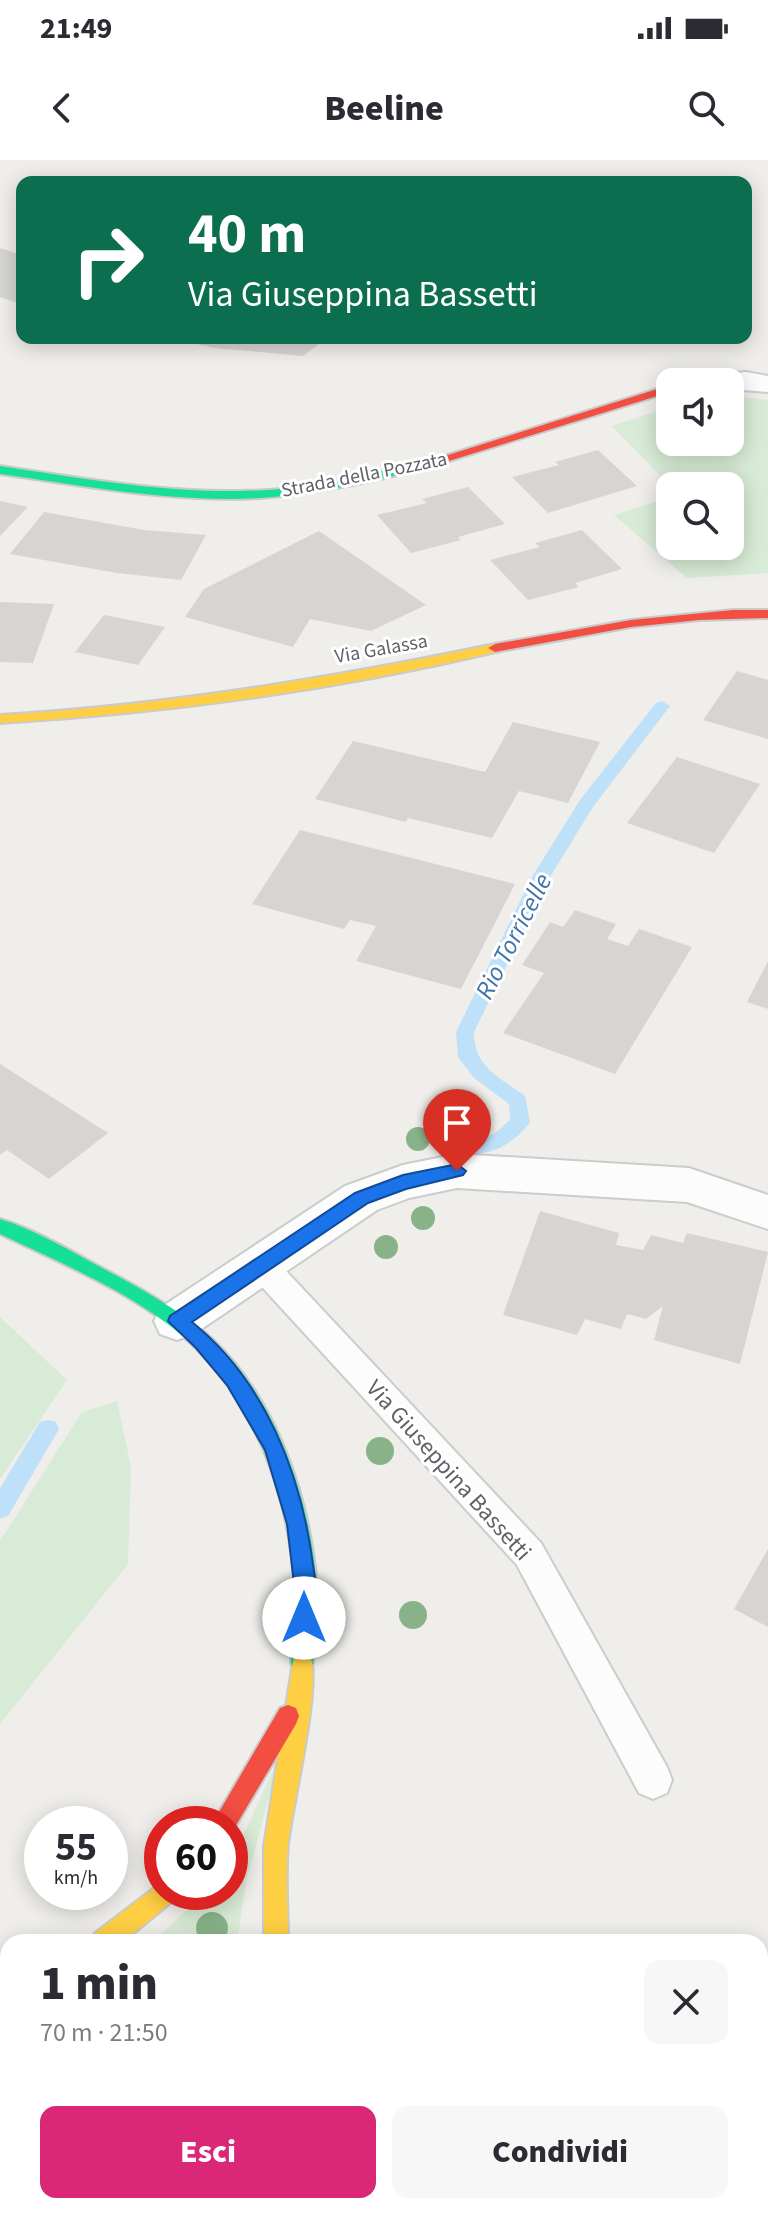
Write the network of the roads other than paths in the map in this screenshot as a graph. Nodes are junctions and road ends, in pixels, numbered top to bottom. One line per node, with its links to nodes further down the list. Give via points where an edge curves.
1 (744, 380): 2 (street)
2 (768, 384)
3 (656, 393): 4 (main road, Strada della Pozzata, via 431,463 272,493 205,493)
4 (0, 470)
5 (759, 611): 6 (main road, Via Galassa, via 636,622 165,708)
6 (0, 719)
7 (768, 1212): 9 (street, via 689,1185 457,1171 403,1182 361,1198)
8 (0, 1226): 10 (main road, via 81,1264)
9 (262, 1266): 10 (street); 12 (lane, Via Giuseppina Bassetti, via 529,1554)
10 (177, 1321): 11 (main road, via 234,1379 275,1447 298,1524 306,1592)
11 (300, 1697): 13 (main road); 16 (main road, via 276,1846)
12 (653, 1780)
13 (235, 1806)
14 (144, 1910): 15 (main road)
15 (114, 1934)
16 (276, 1934)

